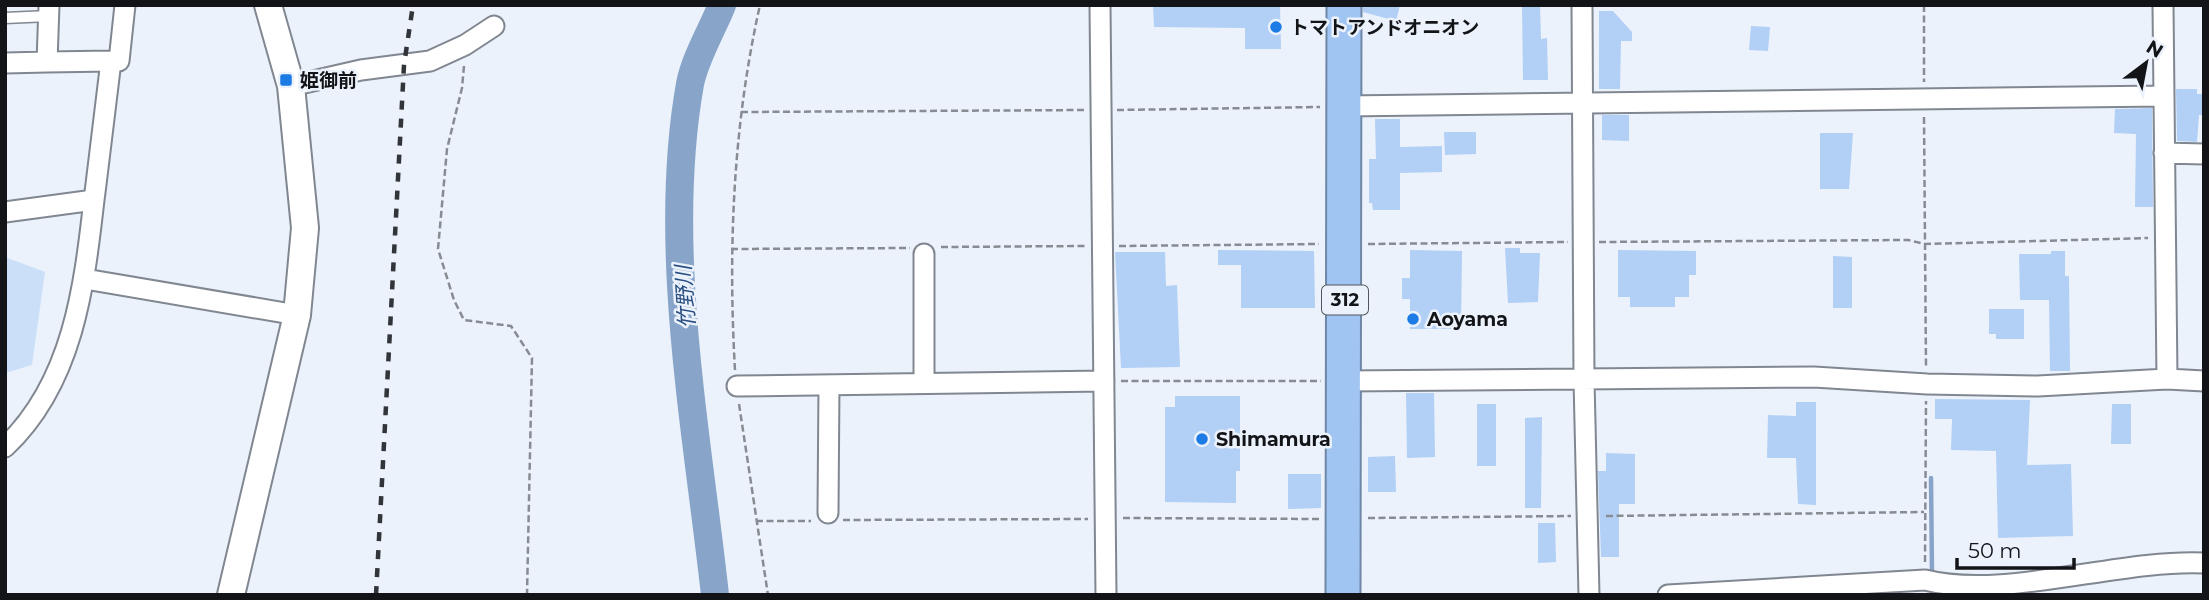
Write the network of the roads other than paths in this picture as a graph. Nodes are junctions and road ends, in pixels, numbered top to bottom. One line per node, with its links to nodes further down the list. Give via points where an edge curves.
1 (125, 5): 10 (street, via 119,61)
2 (268, 5): 13 (street)
3 (1100, 5): 26 (street)
4 (1343, 5): 16 (highway, 312)
5 (1582, 5): 15 (street)
6 (2163, 5): 14 (street)
7 (49, 11): 8 (lane); 11 (street)
8 (5, 18)
9 (494, 26): 13 (street, via 430,61 361,69)
10 (111, 61): 11 (street); 19 (street)
11 (47, 62): 12 (street)
12 (5, 63)
13 (290, 86): 23 (street, via 305,229)
14 (2164, 96): 15 (street); 17 (street)
15 (1583, 104): 16 (street); 25 (street)
16 (1344, 106): 27 (highway, 312)
17 (2164, 153): 18 (street); 24 (street)
18 (2204, 154)
19 (94, 200): 20 (street); 22 (street)
20 (5, 212)
21 (924, 250): 29 (street)
22 (85, 279): 23 (street); 32 (street, via 55,377 27,426)
23 (297, 314): 35 (street)
24 (2167, 379): 25 (street, via 2038,386 1814,377); 28 (street)
25 (1584, 380): 27 (street); 38 (street)
26 (1104, 381): 29 (street); 36 (street)
27 (1345, 381): 37 (highway, 312)
28 (2204, 381)
29 (924, 383): 30 (street)
30 (829, 385): 31 (street); 33 (street)
31 (737, 386)
32 (5, 447)
33 (828, 513)
34 (2204, 564): 39 (street, via 1987,588 1949,588 1925,580)
35 (231, 595)
36 (1106, 595)
37 (1343, 595)
38 (1589, 595)
39 (1668, 595)

